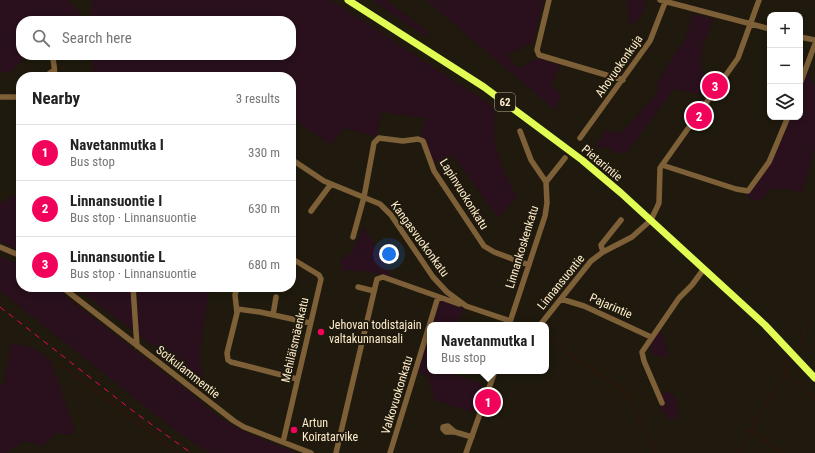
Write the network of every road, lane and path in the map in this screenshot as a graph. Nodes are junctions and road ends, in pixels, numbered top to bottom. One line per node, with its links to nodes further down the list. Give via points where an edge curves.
1 (348, 0): 27 (main road, Pietarintie / 62, via 522,114 602,176)
2 (549, 0): 13 (street, via 538,53)
3 (664, 0): 5 (street); 13 (street, Ahovuokonkuja, via 650,41)
4 (759, 0): 5 (street, Linnansuontie)
5 (751, 24): 6 (street); 21 (street, Linnansuontie, via 738,58)
6 (767, 28)
7 (803, 38): 8 (street)
8 (815, 40)
9 (815, 44): 12 (street)
10 (53, 60): 11 (street)
11 (54, 72)
12 (803, 76)
13 (623, 80): 18 (street, Ahovuokonkuja)
14 (0, 97): 15 (street)
15 (16, 97)
16 (787, 120): 21 (street, via 769,162 748,191)
17 (520, 131): 22 (street, via 531,160)
18 (580, 138)
19 (566, 158): 22 (street)
20 (296, 162): 23 (street, Kangasvuokonkatu)
21 (662, 165): 27 (street, Linnansuontie, via 659,174 659,203)
22 (546, 182): 33 (street, Linnankoskenkatu, via 547,210)
23 (331, 184): 24 (street, Kangasvuokonkatu); 25 (street)
24 (364, 197): 28 (street); 33 (street, Lapinvuokonkatu, via 376,140 421,139 434,171 484,246); 43 (street, Kangasvuokonkatu, via 380,204 391,215 440,286)
25 (311, 210)
26 (621, 220): 30 (street, via 601,245)
27 (651, 220): 30 (street, Linnansuontie, via 632,237); 34 (main road, Pietarintie / 62)
28 (353, 237)
29 (0, 247): 31 (street)
30 (603, 252): 42 (street, Linnansuontie, via 585,267)
31 (16, 254)
32 (296, 261): 50 (street, Mehiläismäenkatu, via 320,277)
33 (529, 265): 48 (street, Linnankoskenkatu)
34 (703, 270): 52 (street); 55 (main road, Pietarintie / 62, via 764,325)
35 (358, 287): 36 (street)
36 (374, 291): 41 (street, via 376,281 383,277); 62 (street)
37 (68, 292): 53 (street, Sotkulammentie)
38 (133, 292): 53 (street)
39 (236, 292): 44 (street)
40 (276, 297): 45 (street)
41 (438, 297): 43 (street); 46 (street, Valkovuokonkatu)
42 (561, 299): 49 (street, Linnansuontie); 52 (street, Pajarintie, via 584,306)
43 (466, 306): 47 (street, Kangasvuokonkatu)
44 (237, 309): 45 (street); 56 (street, via 227,353 228,360)
45 (273, 314): 50 (street)
46 (430, 322)
47 (507, 322)
48 (510, 322)
49 (542, 322)
50 (310, 323): 56 (street, Mehiläismäenkatu)
51 (427, 333): 63 (street, Valkovuokonkatu)
52 (651, 337): 57 (street, via 642,355)
53 (137, 346): 60 (street, Sotkulammentie, via 234,422)
54 (494, 374): 59 (street)
55 (815, 378)
56 (297, 379): 60 (street, Mehiläismäenkatu)
57 (662, 403)
58 (455, 432): 59 (street)
59 (472, 437): 64 (street)
60 (283, 442): 61 (street, Sotkulammentie)
61 (311, 453)
62 (336, 453)
63 (390, 453)
64 (466, 453)

